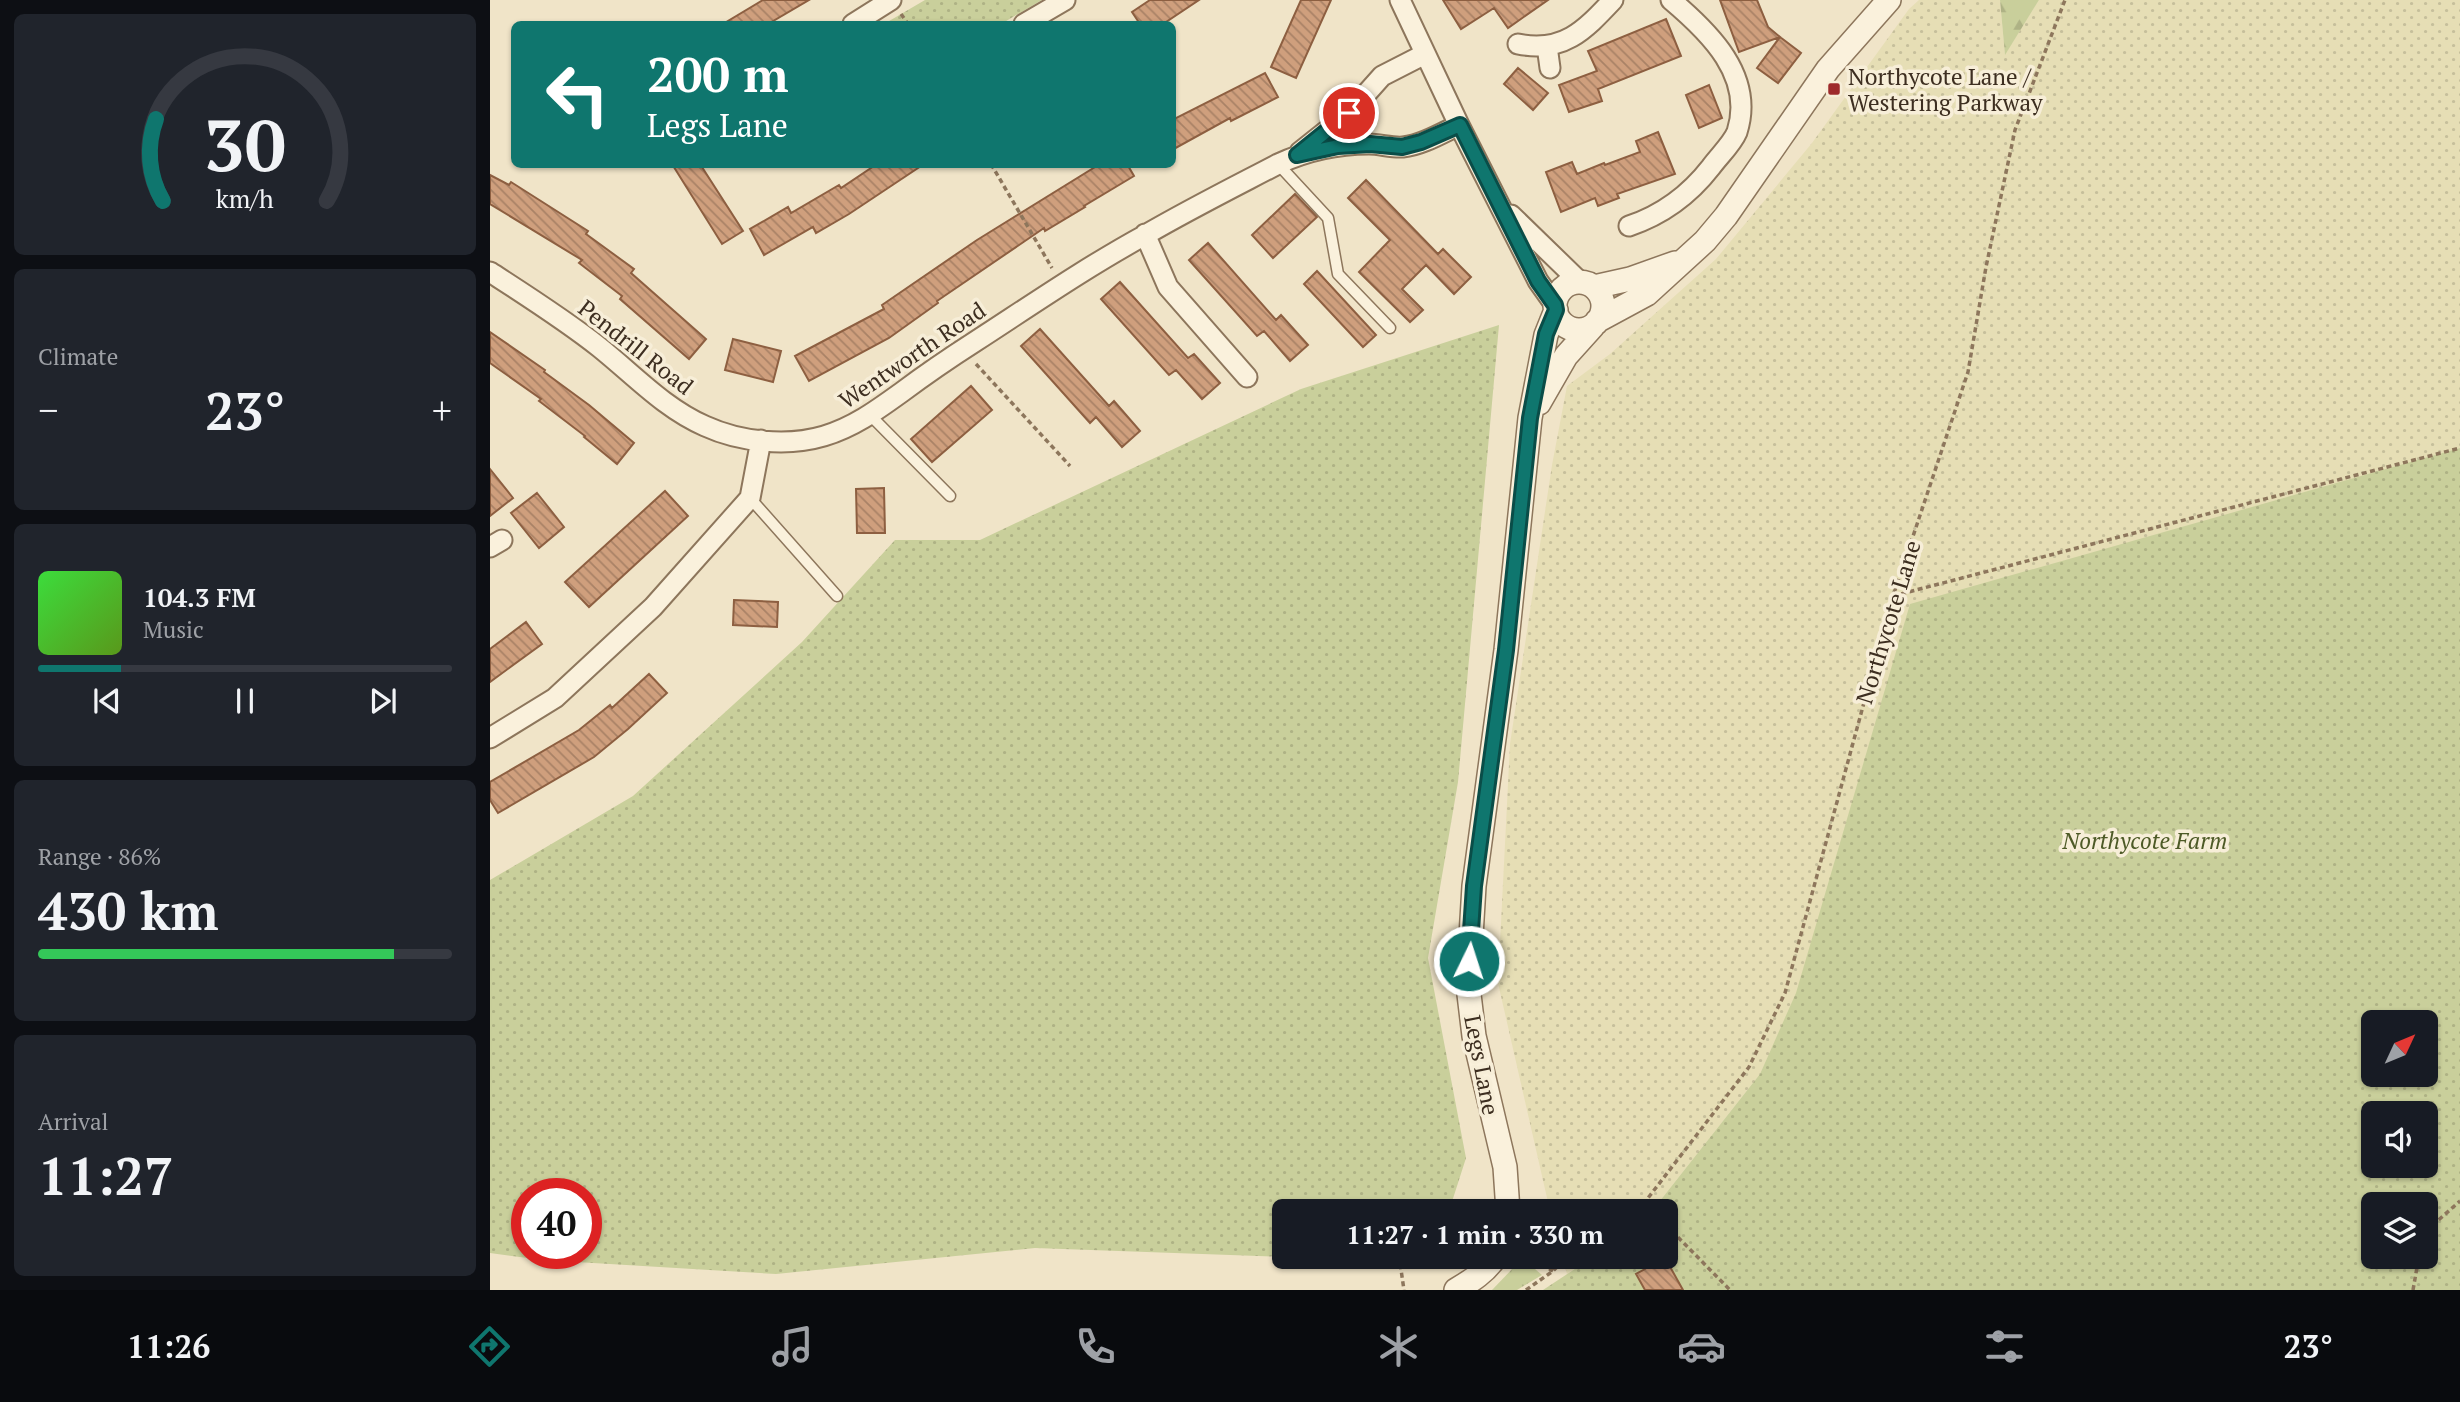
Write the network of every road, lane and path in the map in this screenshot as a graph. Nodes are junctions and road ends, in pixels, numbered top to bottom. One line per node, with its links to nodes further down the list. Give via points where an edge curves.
1 (891, 0): 8 (street)
2 (1065, 0): 9 (street)
3 (1400, 0): 12 (street)
4 (1613, 0): 11 (street, via 1587,27)
5 (1671, 0): 19 (street, via 1703,27 1727,58 1742,107 1736,135 1705,175 1653,218)
6 (1889, 0): 21 (street, via 1828,69 1726,216)
7 (2065, 0): 38 (path, Northycote Lane, via 2015,130 1968,372)
8 (858, 21)
9 (1029, 21)
10 (1518, 44): 11 (street)
11 (1547, 46): 13 (street)
12 (1425, 54): 14 (street); 15 (street, Wentworth Road, via 1382,76 1349,113)
13 (1550, 68)
14 (1460, 125): 15 (street, Wentworth Road, via 1402,147 1338,146); 18 (street)
15 (1297, 155): 16 (street, Wentworth Road)
16 (1278, 164): 20 (street, Wentworth Road); 27 (lane, via 1328,218 1338,274)
17 (993, 168): 24 (path)
18 (1500, 205): 23 (street); 25 (street)
19 (1629, 226)
20 (1145, 234): 24 (street, Wentworth Road); 29 (street, via 1168,287)
21 (1681, 261): 23 (street, via 1630,279); 26 (street, via 1647,295)
22 (490, 272): 32 (street, Pendrill Road, via 600,347 685,416 734,436)
23 (1587, 284): 25 (street, via 1571,283 1563,288); 26 (street, via 1600,294 1603,303)
24 (1062, 285): 28 (street, Wentworth Road)
25 (1556, 308): 26 (street, via 1570,328 1586,329); 31 (street, Legs Lane, via 1546,334)
26 (1595, 324): 31 (street, Legs Lane, via 1566,356)
27 (1390, 328)
28 (963, 349): 30 (street, Wentworth Road); 34 (path)
29 (1247, 377)
30 (871, 416): 32 (street, Wentworth Road, via 822,437 792,442); 35 (lane)
31 (1530, 418): 40 (street, Legs Lane, via 1506,650 1474,886 1468,986 1474,1036 1505,1167)
32 (761, 440): 36 (street)
33 (2460, 448): 38 (path)
34 (1070, 466)
35 (950, 496)
36 (750, 498): 37 (lane); 39 (street, via 653,607 565,689)
37 (837, 596)
38 (1893, 596): 41 (path, Northycote Lane, via 1785,993 1749,1067)
39 (490, 738)
40 (1507, 1199)
41 (1647, 1199)
42 (2460, 1201): 43 (path)
43 (2438, 1220)
44 (1678, 1237): 54 (path)
45 (1401, 1269): 51 (path)
46 (1485, 1269): 52 (street)
47 (1548, 1269): 50 (path)
48 (1556, 1269): 50 (path)
49 (2417, 1269): 55 (path)
50 (1553, 1272): 53 (path)
51 (1404, 1290)
52 (1455, 1290)
53 (1527, 1290)
54 (1730, 1290)
55 (2413, 1290)

